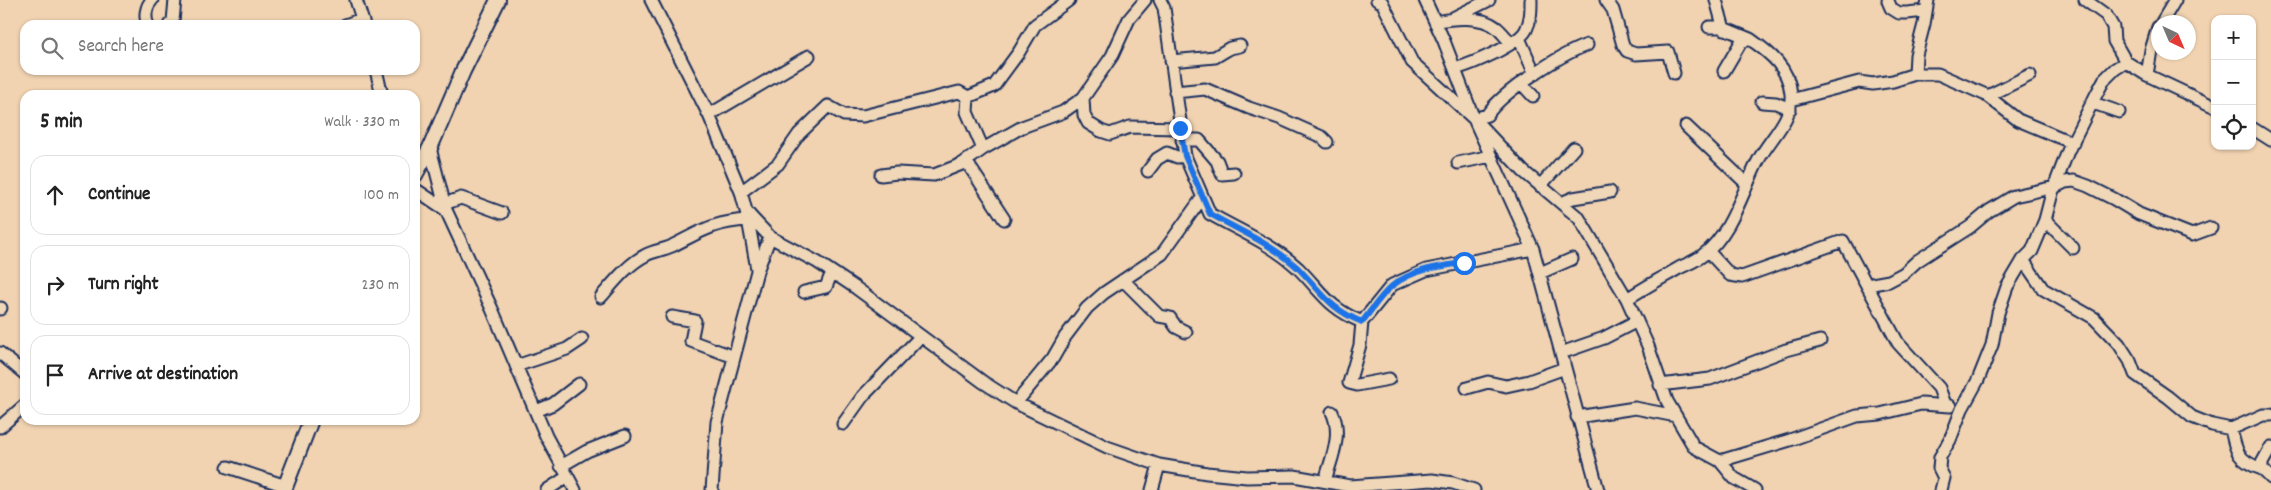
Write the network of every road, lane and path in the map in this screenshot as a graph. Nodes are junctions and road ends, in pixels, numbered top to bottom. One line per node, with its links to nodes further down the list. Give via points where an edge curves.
1 (152, 0): 21 (street)
2 (175, 0): 22 (street)
3 (356, 0): 23 (street)
4 (498, 0): 64 (main road)
5 (651, 0): 56 (street)
6 (1069, 0): 49 (street, via 1035,25 994,86)
7 (1145, 0): 50 (street, via 1129,19 1112,56)
8 (1160, 0): 34 (street, via 1164,8)
9 (1377, 0): 57 (street, via 1382,2 1412,62)
10 (1425, 0): 24 (street)
11 (1489, 0): 20 (street)
12 (1531, 0): 29 (street, via 1532,14 1526,30)
13 (1606, 0): 38 (street, via 1613,10 1627,50 1636,54 1668,52)
14 (1716, 0): 27 (street)
15 (2085, 0): 35 (street, via 2106,15 2113,27 2114,41)
16 (2176, 0): 19 (street)
17 (1888, 1): 18 (street, via 1890,8 1898,13)
18 (1922, 8): 25 (street); 40 (street, via 1924,24)
19 (2166, 15)
20 (1453, 18): 24 (street); 29 (street, via 1485,22)
21 (146, 20)
22 (173, 20)
23 (362, 20)
24 (1435, 22): 36 (street)
25 (1907, 24)
26 (1709, 26): 27 (street)
27 (1724, 29): 28 (street)
28 (1750, 39): 37 (street, via 1741,42); 53 (street, via 1783,66 1790,83)
29 (1515, 40): 36 (street, via 1486,57); 39 (street)
30 (1588, 45): 39 (street, via 1575,49)
31 (1240, 46): 34 (street, via 1215,57)
32 (2151, 50): 43 (street)
33 (808, 56): 56 (street)
34 (1171, 61): 46 (street)
35 (2126, 62): 43 (street); 52 (street, via 2104,80)
36 (1455, 69): 57 (street)
37 (1724, 71)
38 (1674, 73)
39 (1535, 74): 44 (street)
40 (1915, 74): 48 (street, via 1948,76); 53 (street, via 1873,84 1842,85)
41 (377, 75): 45 (street)
42 (2030, 75): 48 (street)
43 (2147, 75): 54 (street)
44 (1522, 84): 47 (street); 57 (street, via 1494,105 1487,115)
45 (381, 90)
46 (1174, 92): 60 (street); 62 (street, via 1205,89 1279,118)
47 (1533, 96)
48 (1988, 96): 63 (street, via 2018,120)
49 (968, 97): 66 (street, via 967,112); 79 (street, via 959,92 863,116 844,115 828,106 799,134 778,164)
50 (1083, 98): 60 (street, via 1088,123 1101,131 1110,134 1130,127); 66 (street, via 1063,112 1022,127)
51 (1762, 102): 53 (street)
52 (2093, 103): 55 (street); 63 (street)
53 (1790, 104): 75 (street)
54 (2211, 105)
55 (2119, 112)
56 (709, 115): 79 (street)
57 (1474, 119): 68 (street); 76 (street)
58 (1686, 126): 75 (street)
59 (2256, 131): 61 (street)
60 (1181, 134): 67 (street); 73 (street, via 1199,140 1217,161 1222,174)
61 (2271, 140)
62 (1327, 142)
63 (2073, 143): 77 (street)
64 (430, 148): 70 (main road); 83 (street)
65 (1574, 148): 76 (street)
66 (983, 149): 69 (street)
67 (1185, 156): 72 (street, via 1167,153 1156,159); 81 (street)
68 (1490, 156): 71 (street); 91 (street)
69 (966, 161): 74 (street, via 934,175); 86 (street)
70 (420, 163)
71 (1458, 163)
72 (1148, 171)
73 (1234, 173)
74 (881, 175)
75 (1747, 184): 92 (street, via 1729,223)
76 (1540, 186): 82 (street)
77 (2055, 187): 87 (street); 88 (street, via 2074,181 2088,186 2138,214 2192,236); 99 (street, via 2014,196 1904,273 1889,281)
78 (420, 192): 83 (street)
79 (740, 192): 85 (street)
80 (1610, 192): 82 (street)
81 (1202, 198): 98 (street, via 1162,254); 104 (street, via 1210,214 1271,247 1298,268 1332,307)
82 (1561, 203): 102 (street, via 1579,218)
83 (445, 207): 84 (street, via 461,198); 113 (street)
84 (502, 213)
85 (747, 215): 89 (street); 95 (street); 101 (street, via 703,229 644,256 623,272)
86 (1004, 219)
87 (2045, 220): 90 (street); 94 (street, via 2032,251)
88 (2211, 228)
89 (770, 237): 95 (street); 96 (street)
90 (2074, 248)
91 (1533, 249): 97 (street); 104 (street, via 1419,272 1392,285)
92 (1708, 250): 99 (street, via 1730,275 1742,276 1843,241); 102 (street)
93 (1572, 259): 97 (street)
94 (2023, 260): 123 (street, via 2007,287 1992,345); 132 (street, via 2043,289 2094,318 2119,344 2134,374 2140,379 2192,417)
95 (757, 271): 112 (street)
96 (832, 272): 100 (street, via 826,287); 107 (street)
97 (1540, 272): 111 (street)
98 (1124, 280): 106 (street, via 1159,316 1170,318 1176,327); 120 (street, via 1087,308 1053,358)
99 (1867, 285): 121 (street, via 1898,343 1939,388)
100 (804, 292)
101 (601, 297)
102 (1627, 299): 105 (street)
103 (672, 317): 112 (street, via 696,321 691,341)
104 (1362, 322): 116 (street, via 1360,345 1349,383 1357,385)
105 (1637, 322): 111 (street); 118 (street)
106 (1186, 332)
107 (921, 336): 120 (street); 129 (street, via 863,396)
108 (582, 339): 113 (street, via 567,349)
109 (1820, 341): 118 (street, via 1786,350 1710,379)
110 (0, 353): 115 (street)
111 (1561, 353): 114 (street)
112 (734, 357): 146 (street, via 717,422)
113 (516, 366): 124 (street)
114 (1565, 368): 119 (street, via 1506,386 1488,382); 128 (street)
115 (20, 370)
116 (1389, 379)
117 (579, 384): 124 (street, via 552,404)
118 (1660, 385): 127 (street)
119 (1468, 388)
120 (1016, 403): 136 (street, via 1107,446)
121 (1945, 404): 123 (street); 135 (street, via 1921,404 1857,416)
122 (20, 409): 131 (street)
123 (1962, 409): 151 (street, via 1940,457 1939,468 1944,478)
124 (536, 411): 137 (street)
125 (1332, 412): 142 (street, via 1336,421 1335,454)
126 (2271, 415): 132 (street, via 2263,415)
127 (1676, 416): 128 (street, via 1635,408); 135 (street, via 1694,447)
128 (1577, 417): 149 (street)
129 (843, 424)
130 (309, 425): 143 (main road)
131 (0, 427)
132 (2231, 429): 139 (street, via 2235,448 2242,460)
133 (626, 436): 137 (street, via 587,451)
134 (2271, 447): 139 (street)
135 (1720, 461): 150 (street, via 1734,478)
136 (1159, 465): 142 (street, via 1217,474 1294,476); 147 (street)
137 (561, 466): 140 (street)
138 (228, 467): 143 (street)
139 (2262, 469): 141 (street)
140 (567, 477): 144 (street); 145 (street)
141 (2271, 478)
142 (1325, 482): 148 (street, via 1350,486 1432,480)
143 (286, 487)
144 (547, 490)
145 (574, 490)
146 (712, 490)
147 (1152, 490)
148 (1474, 490)
149 (1598, 490)
150 (1755, 490)
151 (1940, 490)

